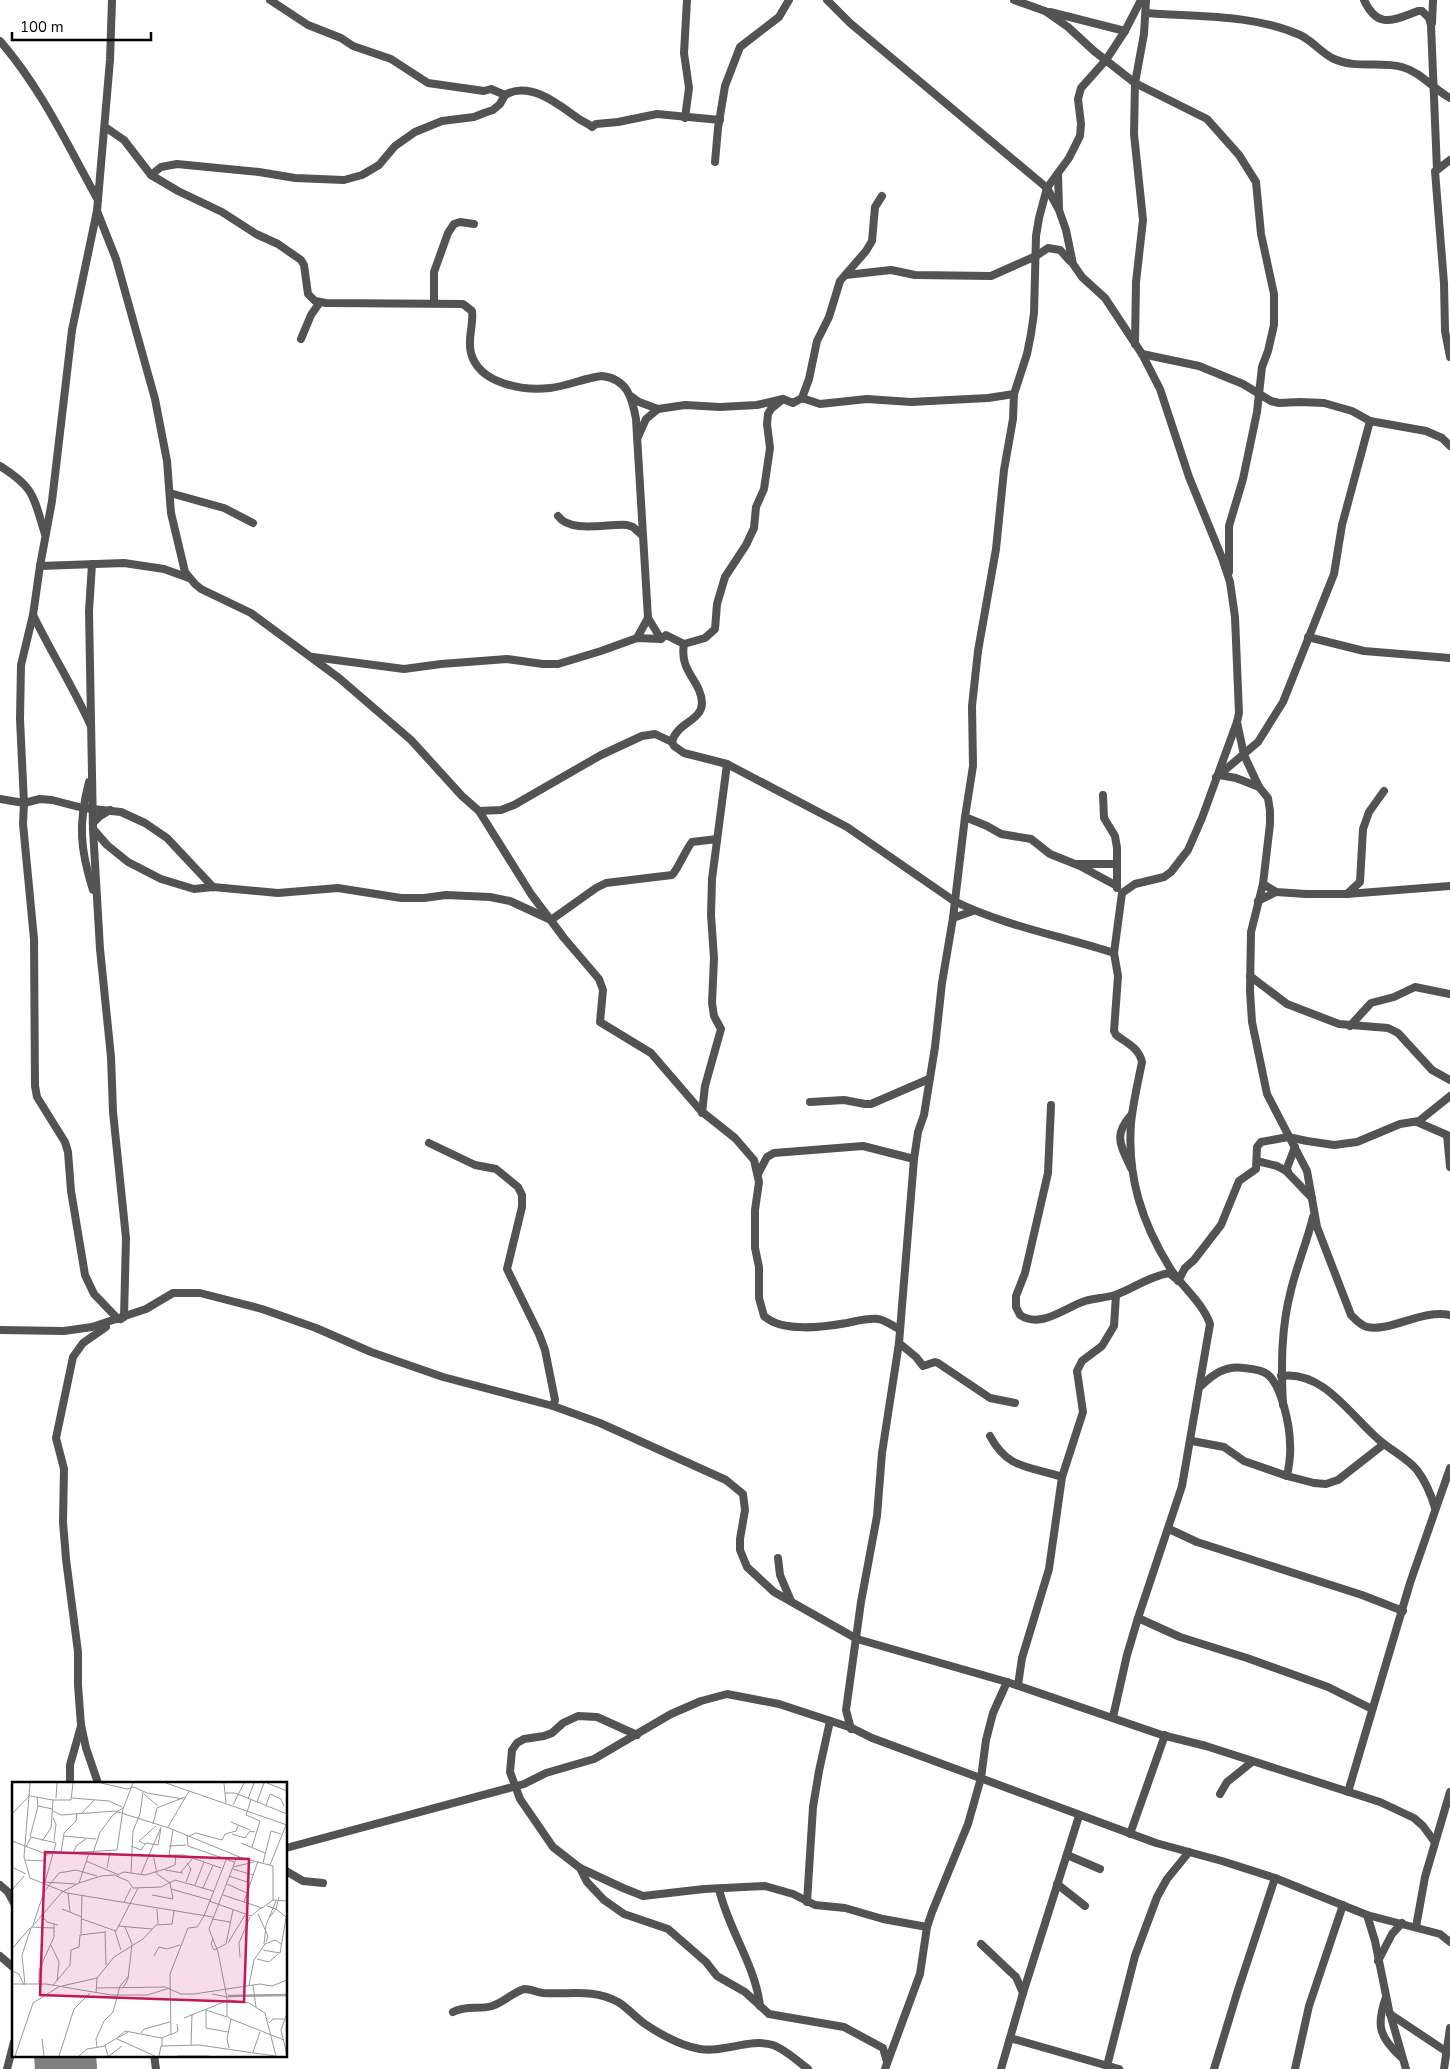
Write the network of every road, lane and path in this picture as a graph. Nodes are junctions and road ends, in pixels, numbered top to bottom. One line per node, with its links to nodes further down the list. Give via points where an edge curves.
1 (112, 0): 23 (street)
2 (270, 0): 19 (street, via 308,25 391,59 428,83 484,91 491,89)
3 (687, 0): 21 (street, via 684,52 689,88)
4 (789, 0): 22 (street, via 779,17 740,47 725,86)
5 (828, 0): 29 (street, via 850,23)
6 (1014, 0): 11 (street)
7 (1141, 0): 14 (street)
8 (1146, 0): 12 (street)
9 (1364, 0): 13 (street, via 1374,15 1382,20 1422,11)
10 (1433, 0): 13 (street)
11 (1045, 10): 14 (street); 16 (street)
12 (1146, 13): 17 (street); 18 (street, via 1272,24 1302,36 1334,60 1403,67)
13 (1431, 25): 18 (street)
14 (1126, 31): 16 (street)
15 (0, 41): 31 (street, via 49,111)
16 (1106, 60): 17 (street); 27 (street, via 1081,88 1078,100 1080,136)
17 (1134, 83): 42 (street, via 1134,134 1144,220 1136,282); 46 (street, via 1207,119 1239,155 1256,182 1261,234 1274,294 1274,325 1262,367)
18 (1435, 87): 20 (street); 26 (street)
19 (505, 95): 21 (street, via 514,90 537,94 592,127 651,114); 28 (street, via 500,104 484,113 442,121 415,132 395,146 379,166 344,180 295,178 177,164 161,167)
20 (1450, 98)
21 (685, 118): 22 (street)
22 (720, 120): 25 (street)
23 (105, 127): 28 (street, via 124,140); 31 (street)
24 (1450, 160): 26 (street)
25 (715, 162)
26 (1437, 170): 38 (street)
27 (1058, 174): 29 (street); 32 (street)
28 (151, 175): 39 (street, via 292,253 304,265 308,294)
29 (1047, 188): 32 (street); 35 (street, via 1036,236)
30 (882, 196): 37 (street, via 875,207 872,241)
31 (98, 201): 33 (street)
32 (1059, 210): 36 (street)
33 (97, 211): 57 (street, via 119,267 152,390); 61 (street, via 72,330)
34 (474, 224): 40 (street, via 454,224 448,233 434,272)
35 (1036, 256): 36 (street, via 1054,248); 37 (street, via 991,276 915,275 891,270); 45 (street, via 1031,334)
36 (1073, 264): 42 (street, via 1105,298)
37 (846, 275): 49 (street, via 840,281 829,317 817,341)
38 (1447, 284): 44 (street, via 1445,331)
39 (320, 302): 40 (street); 41 (street)
40 (434, 303): 47 (street, via 459,303 469,307 472,316 471,354 483,371 499,382 516,387 547,388 608,377 624,384)
41 (302, 339)
42 (1134, 344): 43 (street)
43 (1142, 354): 46 (street, via 1199,366); 65 (street, via 1160,389)
44 (1450, 357)
45 (1014, 394): 49 (street, via 911,402 867,398 820,404); 90 (street, via 1014,419 1004,470 996,549 977,659 972,706 973,766)
46 (1259, 394): 50 (street); 52 (street)
47 (632, 396): 51 (street); 54 (street)
48 (783, 398): 49 (street, via 792,402); 51 (street, via 757,406); 71 (street, via 768,414 770,448 764,489 756,507 754,528 725,576 717,604 715,629 705,638)
49 (802, 398)
50 (1274, 402): 52 (street); 53 (street, via 1324,403 1352,411)
51 (658, 409): 54 (street, via 646,419)
52 (1257, 412): 65 (street, via 1229,526)
53 (1370, 421): 55 (street, via 1426,431 1442,438); 68 (street, via 1342,525 1334,574)
54 (637, 441): 60 (street)
55 (1450, 446)
56 (0, 466): 61 (street, via 16,476 34,496)
57 (170, 493): 59 (street, via 224,508); 64 (street, via 175,534 182,565)
58 (558, 516): 60 (street, via 567,523 584,526 627,525)
59 (253, 523)
60 (642, 536): 67 (street)
61 (46, 537): 63 (street)
62 (92, 564): 63 (street); 64 (street, via 143,565); 75 (street, via 89,589)
63 (40, 566): 66 (street)
64 (189, 578): 72 (street, via 202,589 250,614)
65 (1230, 582): 74 (street, via 1237,640)
66 (33, 615): 75 (street); 85 (street, via 21,665)
67 (648, 618): 69 (street); 70 (street)
68 (1308, 637): 73 (street, via 1364,651); 77 (street, via 1283,702 1258,742)
69 (637, 638): 70 (street); 72 (street, via 558,664 507,659 404,668)
70 (661, 639): 71 (street, via 666,635)
71 (684, 644): 76 (street, via 685,666 702,703 700,712 676,731)
72 (312, 657): 89 (street, via 411,740)
73 (1450, 658)
74 (1237, 722): 77 (street); 80 (street)
75 (91, 727): 79 (street)
76 (672, 742): 78 (street, via 684,752); 89 (street, via 655,734 642,736 601,755 514,805 501,810)
77 (1244, 755): 80 (street); 81 (street)
78 (727, 764): 92 (street); 102 (street, via 847,828)
79 (92, 771): 86 (street); 87 (street)
80 (1217, 776): 81 (street, via 1236,778); 104 (street, via 1191,842 1176,866 1164,876 1130,886 1122,893)
81 (1259, 788): 95 (street, via 1268,798 1270,812)
82 (1384, 791): 100 (street, via 1369,812 1363,829 1360,882)
83 (1102, 795): 94 (street, via 1104,818 1116,840)
84 (0, 798): 85 (street)
85 (24, 803): 86 (street, via 40,799); 132 (street, via 23,824 34,939 37,1097 68,1152 85,1275 94,1294)
86 (83, 808): 87 (street); 101 (street, via 82,848)
87 (92, 809): 88 (street); 91 (street)
88 (110, 810): 91 (street); 98 (street, via 136,819 167,838)
89 (479, 811): 107 (street, via 514,869)
90 (964, 817): 93 (street, via 1000,834 1031,839 1050,854); 102 (street)
91 (93, 826): 98 (street, via 119,855 161,879 194,889); 101 (street)
92 (717, 839): 107 (street, via 692,842 672,875 600,886); 117 (street, via 712,879 712,1003 721,1029 705,1086)
93 (1074, 864): 94 (street); 96 (street)
94 (1116, 864): 96 (street)
95 (1263, 884): 99 (street); 103 (street)
96 (1117, 886): 104 (street)
97 (1450, 886): 100 (street)
98 (213, 887): 107 (street, via 278,893 338,888 401,898 490,897 510,901)
99 (1276, 892): 100 (street); 103 (street)
100 (1347, 894)
101 (96, 899): 132 (street, via 126,1238)
102 (954, 901): 105 (street); 106 (street)
103 (1258, 901): 109 (street, via 1251,932)
104 (1119, 905): 108 (street)
105 (973, 910): 106 (street); 108 (street)
106 (953, 918): 112 (street)
107 (551, 920): 117 (street, via 599,979 603,990 600,1022 651,1053)
108 (1114, 953): 129 (street, via 1118,976 1114,1031 1137,1049 1142,1062 1132,1114 1133,1174 1139,1205 1154,1244)
109 (1250, 976): 111 (street, via 1287,1004); 119 (street, via 1252,1022 1268,1094)
110 (1450, 994): 111 (street, via 1415,987 1394,998 1371,1003)
111 (1350, 1026): 113 (street, via 1380,1027 1398,1033 1432,1070)
112 (929, 1079): 115 (street, via 871,1104 844,1100); 122 (street)
113 (1450, 1080)
114 (1450, 1096): 118 (street)
115 (810, 1102)
116 (1051, 1105): 130 (street, via 1046,1188 1025,1273 1016,1296 1016,1307 1023,1317 1041,1320 1084,1302)
117 (702, 1113): 126 (street, via 742,1145 754,1160)
118 (1417, 1122): 119 (street, via 1400,1124 1342,1145 1306,1142); 124 (street, via 1447,1135)
119 (1288, 1136): 121 (street); 123 (street, via 1261,1142 1257,1147)
120 (429, 1143): 140 (street, via 475,1165 496,1168 518,1187 522,1195 507,1269 545,1350 555,1400)
121 (1295, 1147): 125 (street); 127 (street, via 1307,1171)
122 (914, 1158): 126 (street, via 863,1146 774,1153 767,1157); 133 (street)
123 (1257, 1161): 125 (street); 129 (street, via 1256,1169 1239,1181 1214,1236)
124 (1450, 1167)
125 (1288, 1172): 127 (street)
126 (758, 1174): 133 (street, via 755,1248 759,1266 759,1298 764,1316 777,1325 790,1327 830,1326 880,1319)
127 (1312, 1199): 128 (street)
128 (1314, 1212): 131 (street, via 1348,1311 1359,1324 1368,1327 1435,1314); 136 (street, via 1291,1289 1281,1359)
129 (1177, 1280): 130 (street, via 1168,1273 1153,1276); 137 (street, via 1207,1314 1210,1324)
130 (1116, 1295): 146 (street, via 1114,1326 1102,1346 1082,1361 1077,1371 1083,1412)
131 (1450, 1315)
132 (121, 1318): 134 (street, via 64,1331); 140 (street, via 146,1309 173,1293 206,1294 271,1312 443,1377); 159 (street, via 77,1349 70,1366 56,1438 64,1469 63,1522 78,1652)
133 (899, 1329): 135 (street)
134 (0, 1330)
135 (898, 1343): 138 (street, via 923,1366 938,1363 990,1398); 153 (street, via 882,1453 877,1516)
136 (1282, 1376): 139 (street); 143 (street, via 1297,1375 1314,1381)
137 (1200, 1386): 139 (street, via 1222,1370 1237,1367 1261,1370 1275,1383); 142 (street)
138 (1014, 1402)
139 (1283, 1405): 145 (street, via 1290,1445)
140 (553, 1406): 150 (street, via 625,1433 738,1487 745,1502 740,1539 742,1558 755,1575)
141 (990, 1436): 146 (street, via 1008,1460)
142 (1192, 1441): 145 (street, via 1224,1447 1244,1461); 148 (street)
143 (1384, 1444): 145 (street, via 1333,1482 1314,1483); 147 (street, via 1416,1469 1429,1489)
144 (1450, 1468): 147 (street)
145 (1287, 1476)
146 (1062, 1477): 155 (street, via 1049,1570 1022,1658)
147 (1435, 1508): 151 (street)
148 (1169, 1529): 151 (street, via 1197,1542); 152 (street)
149 (778, 1558): 150 (street, via 780,1575)
150 (791, 1602): 153 (street)
151 (1403, 1611): 156 (street)
152 (1138, 1618): 156 (street, via 1180,1636 1328,1686); 157 (street)
153 (857, 1639): 154 (street); 160 (street, via 846,1710)
154 (1007, 1682): 155 (street); 164 (street, via 988,1731)
155 (1018, 1686): 157 (street)
156 (1372, 1709): 168 (street)
157 (1113, 1717): 162 (street)
158 (830, 1721): 160 (street); 161 (street, via 779,1704 727,1694 671,1714); 186 (street, via 813,1807)
159 (81, 1725): 165 (street, via 73,1749); 166 (street)
160 (851, 1729): 164 (street)
161 (636, 1735): 167 (street, via 594,1759 546,1773); 167 (street, via 597,1717 578,1716 552,1733 524,1738 517,1743 510,1757)
162 (1165, 1735): 163 (street); 172 (street)
163 (1252, 1762): 168 (street); 170 (street, via 1227,1782)
164 (981, 1778): 171 (street); 191 (street, via 968,1824)
165 (70, 1782)
166 (98, 1782)
167 (514, 1787): 174 (street); 177 (street, via 553,1847)
168 (1348, 1792): 173 (street, via 1402,1811 1423,1826)
169 (1450, 1792): 173 (street)
170 (1220, 1794)
171 (1079, 1816): 172 (street); 176 (street)
172 (1130, 1834): 175 (street)
173 (1434, 1841): 192 (street)
174 (288, 1847)
175 (1189, 1852): 180 (street); 210 (street, via 1157,1897 1135,1956)
176 (1066, 1855): 178 (street); 182 (street)
177 (580, 1868): 184 (street, via 643,1896); 200 (street, via 587,1882 610,1904 633,1918 668,1929 718,1976 745,1992)
178 (1100, 1869)
179 (288, 1872): 181 (street, via 303,1881)
180 (1275, 1878): 187 (street); 216 (street)
181 (323, 1883)
182 (1057, 1884): 188 (street); 198 (street)
183 (0, 1887): 185 (street)
184 (719, 1889): 186 (street, via 774,1887); 200 (street, via 725,1912 755,1984)
185 (11, 1893)
186 (807, 1902): 191 (street)
187 (1343, 1905): 189 (street); 217 (street, via 1309,2006)
188 (1085, 1906)
189 (1367, 1915): 190 (street); 196 (street)
190 (1402, 1924): 192 (street); 196 (street, via 1392,1934)
191 (927, 1927): 209 (street, via 920,1974)
192 (1416, 1927): 193 (street, via 1440,1934)
193 (1450, 1942)
194 (981, 1944): 198 (street, via 1016,1977)
195 (0, 1956): 197 (street)
196 (1378, 1961): 199 (street)
197 (12, 1966)
198 (1023, 1993): 204 (street)
199 (1386, 1997): 202 (street); 208 (street, via 1380,2018 1383,2037)
200 (760, 2006): 209 (street, via 774,2016 851,2029 883,2048)
201 (453, 2012): 213 (street, via 462,2008 487,2008 524,1989 540,1993 598,1994 620,2003 645,2024 700,2049 769,2044 780,2048)
202 (1390, 2014): 206 (street); 208 (street)
203 (1450, 2028): 206 (street)
204 (1010, 2038): 210 (street); 214 (street)
205 (12, 2050): 211 (street)
206 (1447, 2052): 219 (street)
207 (154, 2056): 212 (street)
208 (1402, 2057): 218 (street)
209 (886, 2066)
210 (1107, 2066): 215 (street)
211 (7, 2069)
212 (156, 2069)
213 (808, 2069)
214 (1001, 2069)
215 (1119, 2069)
216 (1214, 2069)
217 (1295, 2069)
218 (1406, 2069)
219 (1444, 2069)

